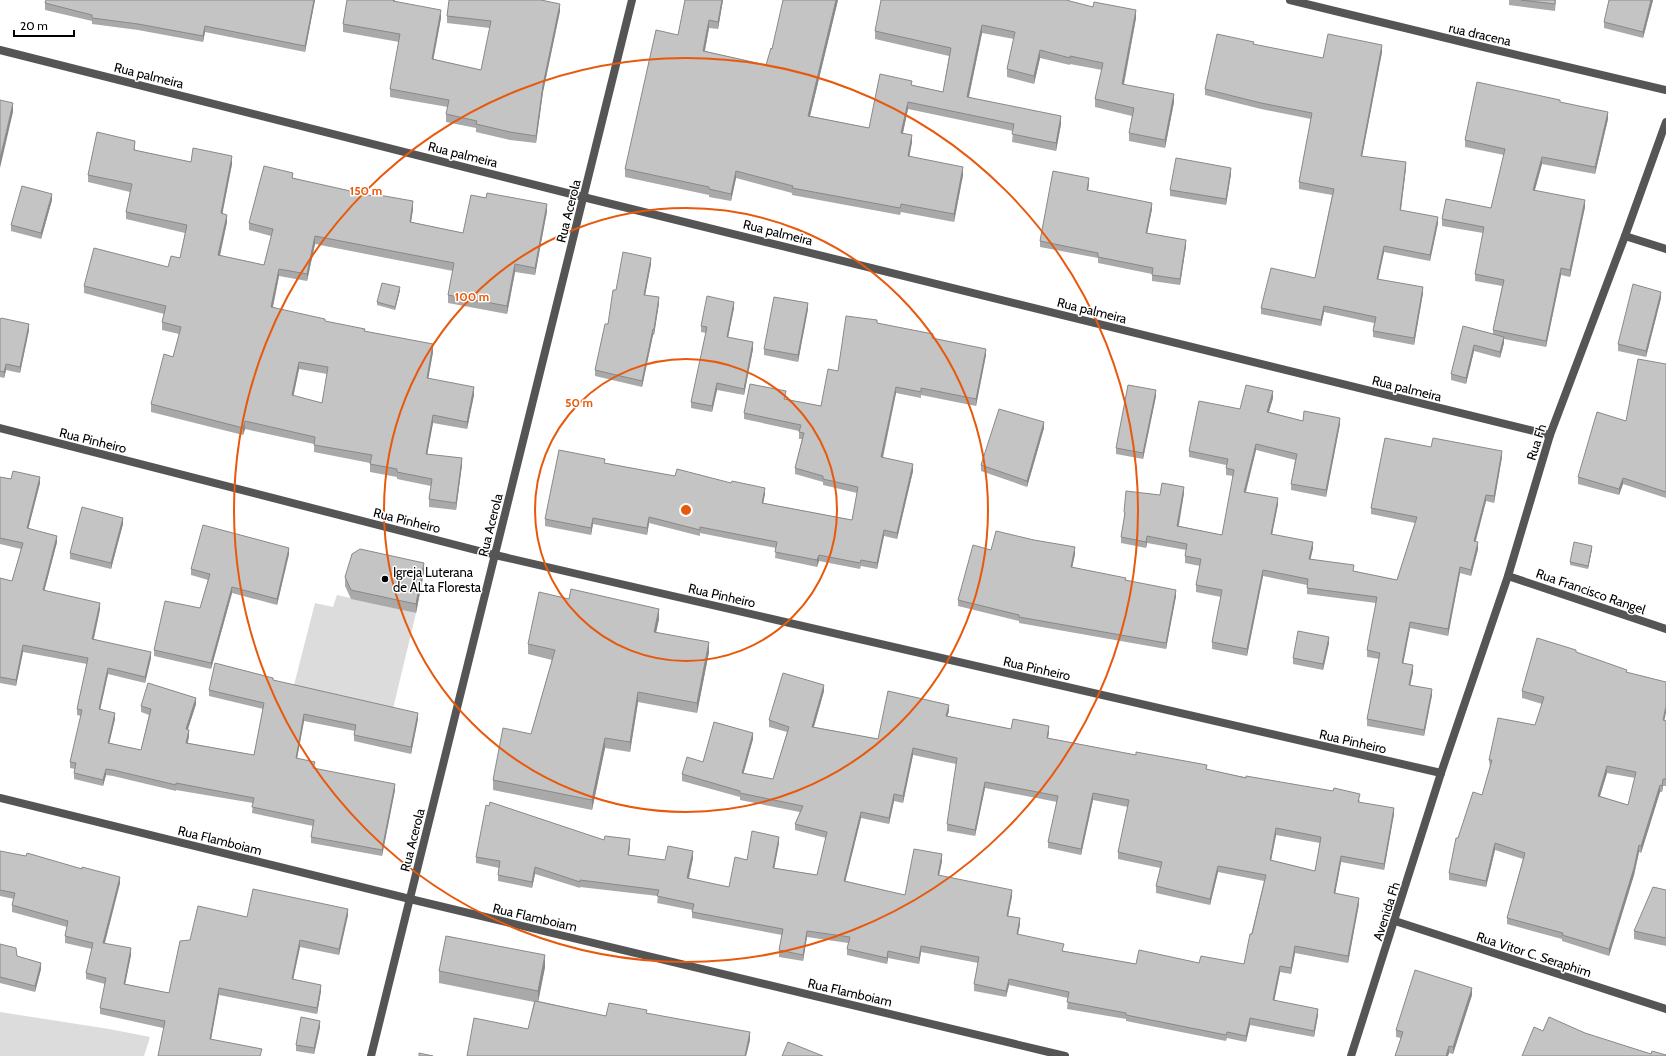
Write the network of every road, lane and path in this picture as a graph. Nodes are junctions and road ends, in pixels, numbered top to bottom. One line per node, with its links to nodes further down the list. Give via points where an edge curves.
1 (632, 0): 6 (street, Rua Acerola)
2 (1290, 0): 4 (street, rua dracena)
3 (0, 50): 6 (street, Rua palmeira)
4 (1666, 90)
5 (1666, 122): 7 (street, Rua Fh)
6 (583, 197): 10 (street, Rua palmeira); 11 (street, Rua Acerola)
7 (1625, 236): 8 (street); 10 (street, Rua Fh)
8 (1666, 249)
9 (0, 428): 11 (street, Rua Pinheiro)
10 (1550, 435): 12 (street, Rua Fh)
11 (495, 556): 14 (street, Rua Pinheiro); 16 (street, Rua Acerola)
12 (1508, 576): 13 (street, Rua Francisco Rangel); 14 (street, Rua Fh)
13 (1666, 629)
14 (1441, 773): 17 (street, Avenida Fh)
15 (0, 798): 16 (street, Rua Flamboiam)
16 (410, 899): 19 (street, Rua Acerola); 20 (street, Rua Flamboiam)
17 (1395, 921): 18 (street, Rua Vitor C. Seraphim); 21 (street, Avenida Fh)
18 (1666, 1009)
19 (371, 1056)
20 (1065, 1056)
21 (1352, 1056)

